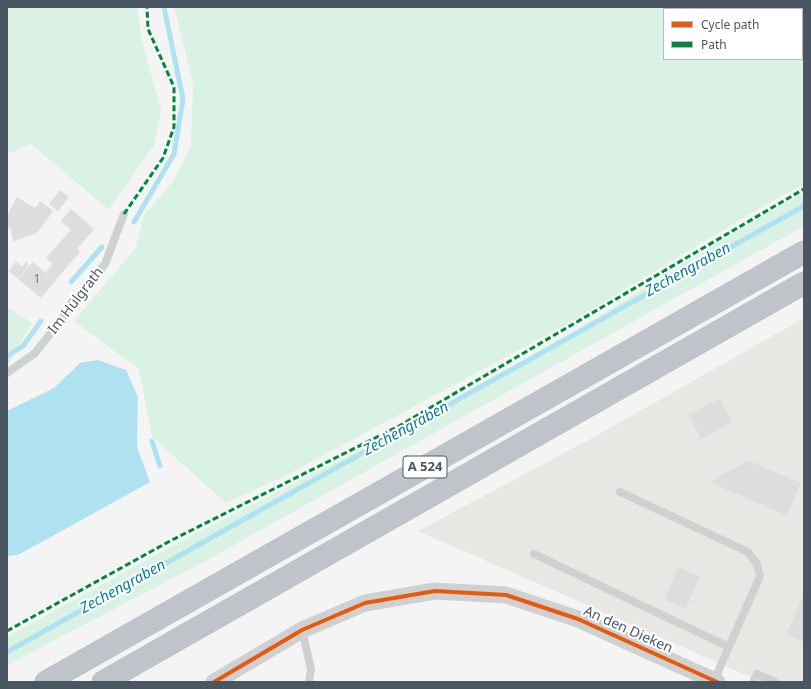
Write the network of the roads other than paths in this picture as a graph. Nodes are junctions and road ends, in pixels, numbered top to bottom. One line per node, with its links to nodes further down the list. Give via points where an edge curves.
1 (124, 214): 4 (lane, Im Hülgrath, via 106,264 35,354)
2 (804, 252): 9 (highway, A 524)
3 (804, 283): 10 (highway, A 524)
4 (7, 373)
5 (620, 492): 8 (lane, via 748,552 757,564 760,576)
6 (534, 554): 8 (lane)
7 (302, 630): 11 (street, An den Dieken); 12 (lane, via 310,669); 13 (street, An den Dieken, via 365,603 427,592 506,595 578,619)
8 (729, 647): 13 (lane)
9 (46, 682)
10 (102, 682)
11 (214, 682)
12 (309, 682)
13 (716, 682)
14 (753, 682): 15 (lane, via 757,674)
15 (776, 682)

